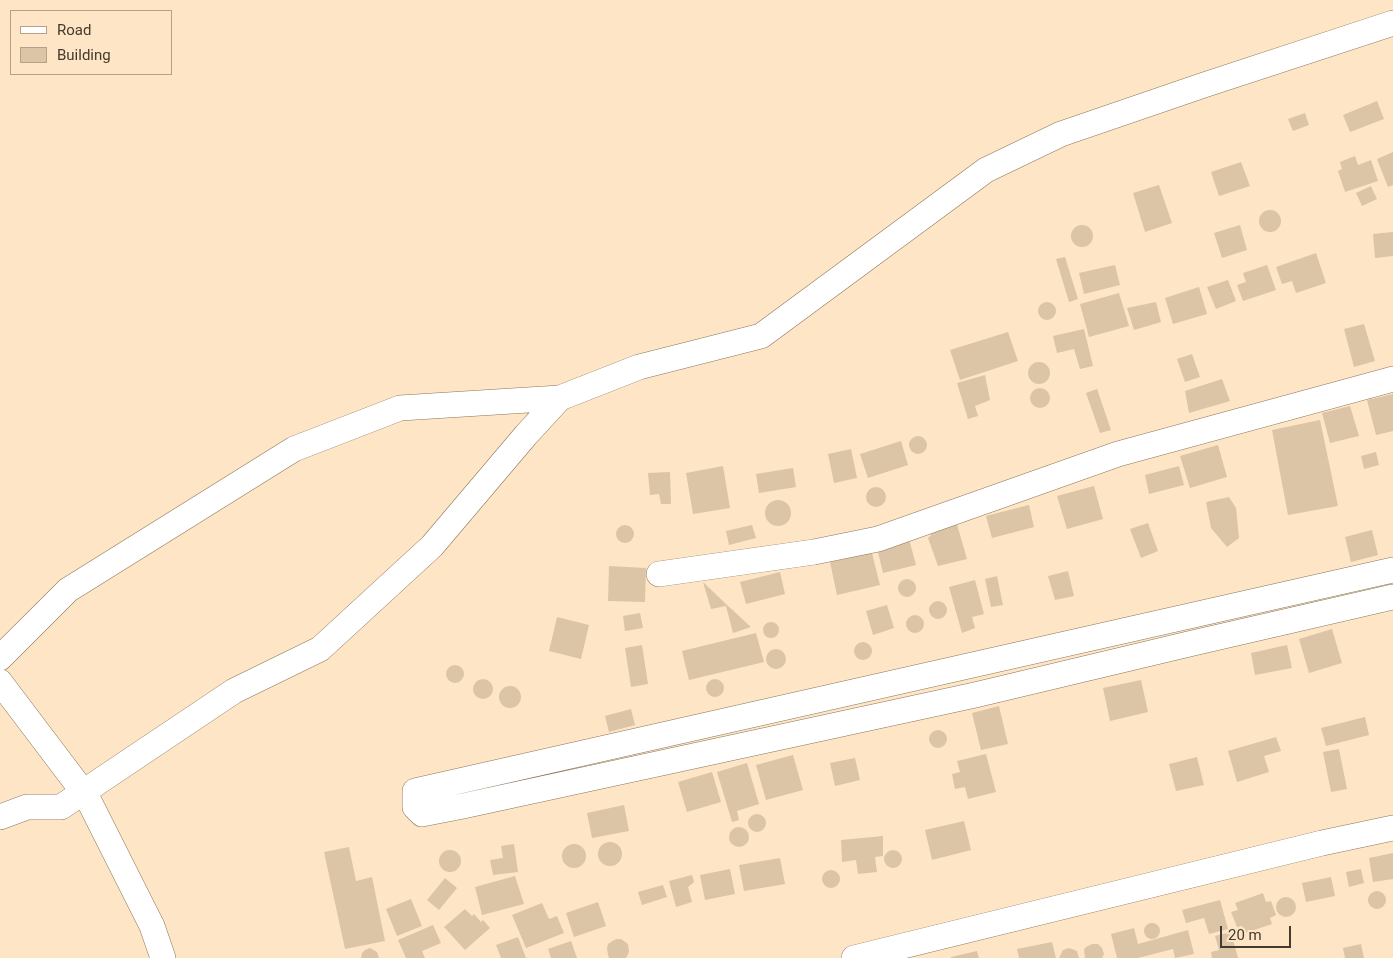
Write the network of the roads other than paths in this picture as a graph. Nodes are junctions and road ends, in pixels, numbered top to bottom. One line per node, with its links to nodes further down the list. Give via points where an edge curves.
1 (1393, 23): 3 (street, via 1061,134 986,170 761,336 639,367)
2 (1393, 379): 5 (street, via 1118,454 878,539 814,552)
3 (560, 398): 9 (street, via 400,408 294,449 68,590); 13 (street, via 432,546 320,649 234,691)
4 (1393, 570): 7 (street)
5 (659, 574)
6 (1393, 597): 8 (street)
7 (1187, 616): 8 (street); 10 (street)
8 (1193, 642): 12 (street)
9 (0, 658)
10 (969, 666): 12 (street); 12 (street, via 415,791 415,807 422,814 463,806)
11 (0, 682): 13 (street)
12 (975, 695)
13 (84, 792): 14 (street, via 61,807 27,807); 16 (street, via 152,926)
14 (0, 817)
15 (1393, 828): 17 (street)
16 (163, 958)
17 (854, 958)

